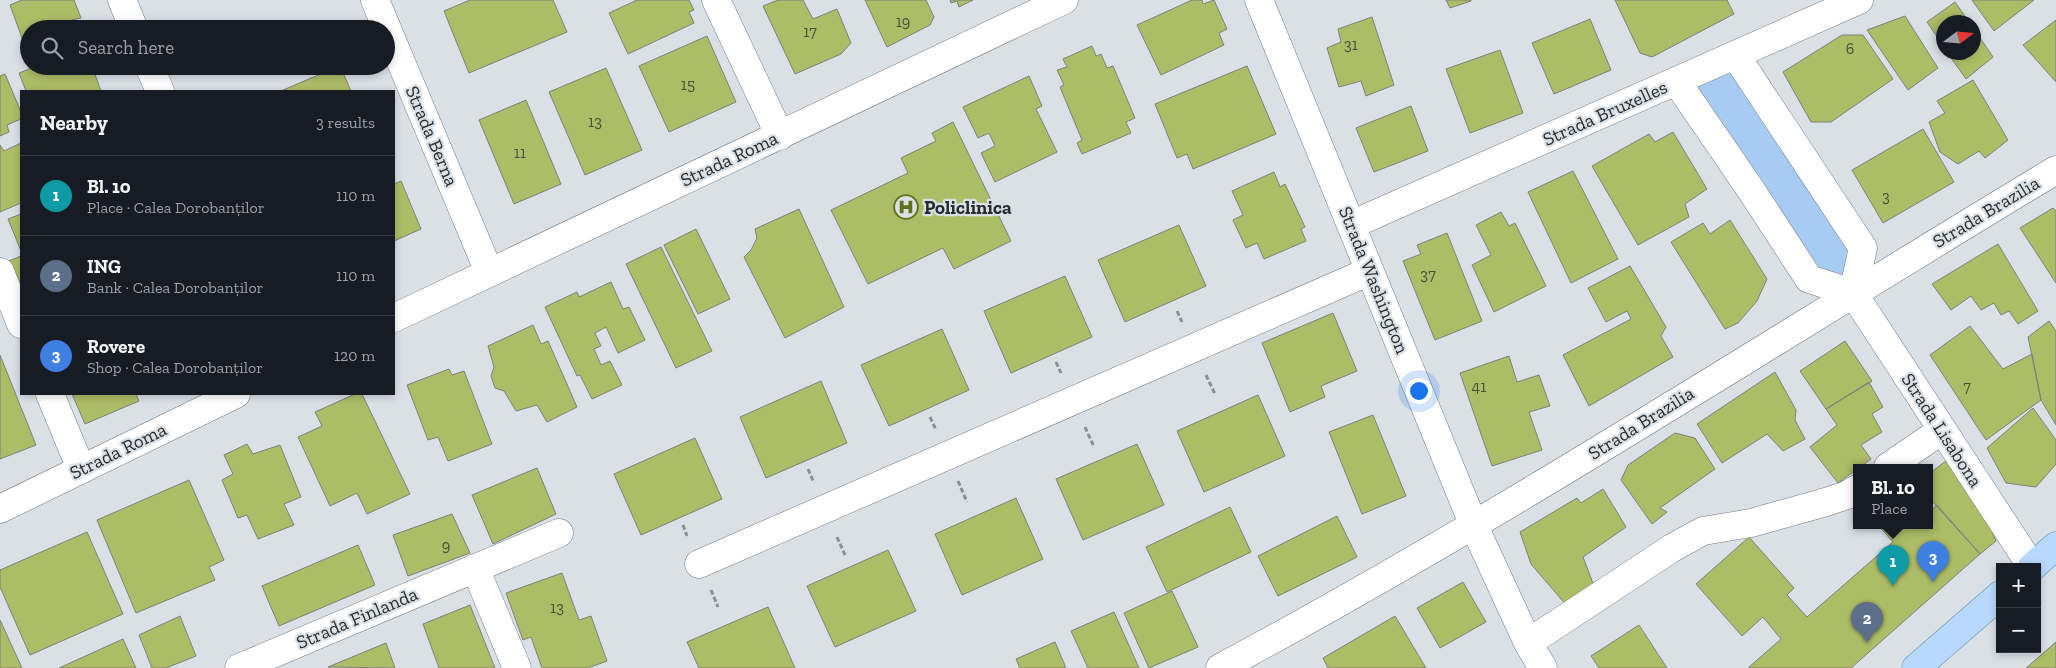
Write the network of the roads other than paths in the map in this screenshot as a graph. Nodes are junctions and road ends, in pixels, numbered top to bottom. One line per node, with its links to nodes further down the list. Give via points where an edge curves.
1 (122, 0): 7 (street)
2 (375, 0): 8 (street, Strada Berna)
3 (716, 0): 14 (street)
4 (1064, 0): 14 (street, Strada Roma)
5 (1259, 0): 16 (street, Strada Washington)
6 (1859, 0): 10 (street, Strada Bruxelles)
7 (130, 20)
8 (383, 20)
9 (395, 48): 19 (street, Strada Berna)
10 (1736, 56): 12 (street, Strada Bruxelles); 20 (street, via 1863,248)
11 (153, 75): 13 (street)
12 (1677, 82): 16 (street, Strada Bruxelles); 20 (street, via 1809,279)
13 (160, 90)
14 (780, 136): 19 (street, Strada Roma)
15 (2056, 170): 20 (street, Strada Brazilia)
16 (1351, 225): 17 (street, Strada Washington)
17 (1370, 271): 30 (street, Strada Washington); 35 (street)
18 (0, 272): 22 (street)
19 (489, 272): 21 (street, Strada Roma)
20 (1853, 293): 25 (street, Strada Lisabona); 30 (street, Strada Brazilia)
21 (395, 318)
22 (20, 322)
23 (50, 395): 27 (street)
24 (234, 395): 27 (street, Strada Roma)
25 (1942, 430): 26 (street); 33 (street, Strada Lisabona)
26 (1892, 464)
27 (81, 469): 29 (street, Strada Roma)
28 (1853, 491): 38 (street, via 1816,505 1703,531)
29 (0, 509)
30 (1474, 526): 38 (street, Strada Washington); 41 (street, Strada Brazilia)
31 (558, 533): 36 (street, Strada Finlanda)
32 (2056, 546): 34 (main road)
33 (2029, 563)
34 (2037, 563)
35 (699, 564)
36 (475, 568): 39 (street, Strada Finlanda); 40 (street)
37 (1996, 598): 43 (main road)
38 (1528, 642): 42 (street, Strada Washington)
39 (239, 668)
40 (517, 668)
41 (1220, 668)
42 (1542, 668)
43 (1916, 668)

